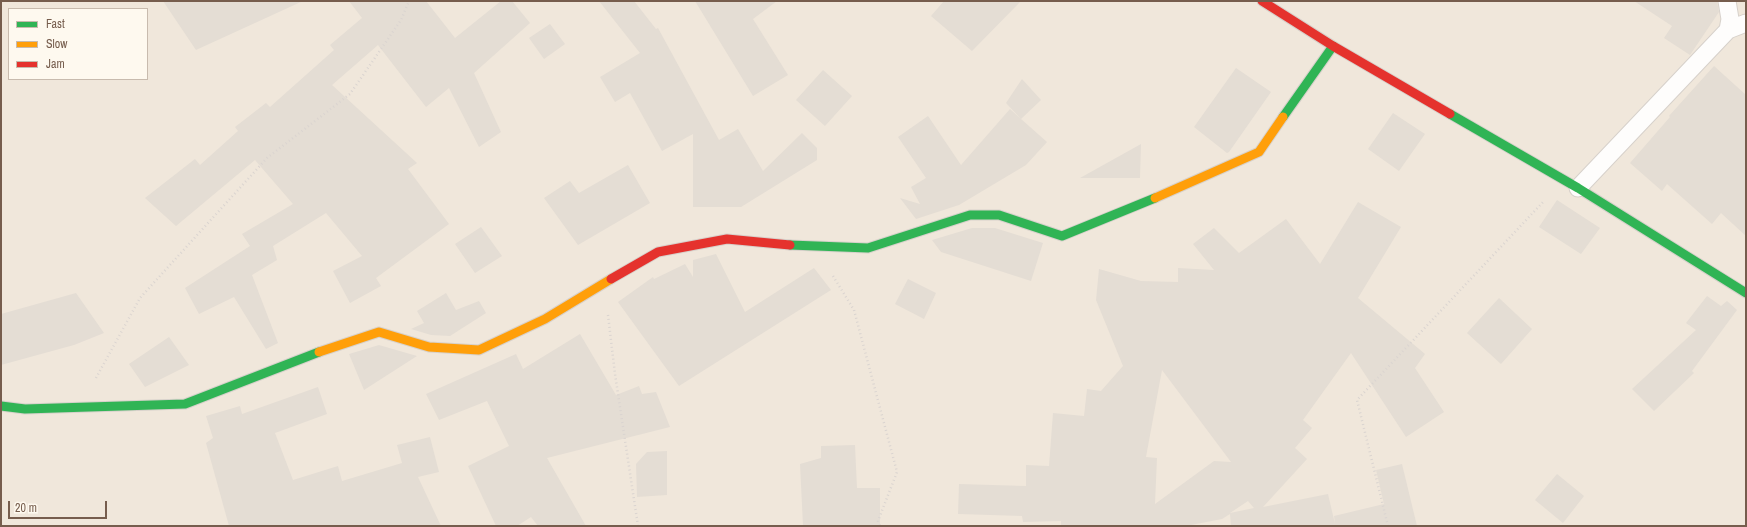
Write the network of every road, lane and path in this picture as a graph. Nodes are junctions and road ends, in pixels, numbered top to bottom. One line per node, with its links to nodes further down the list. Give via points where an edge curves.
1 (409, 1): 12 (path, via 401,20 350,94 267,158 140,298)
2 (1262, 1): 6 (street)
3 (1727, 1): 5 (lane, via 1730,19)
4 (1746, 23): 5 (lane)
5 (1728, 30): 7 (lane)
6 (1333, 46): 7 (street); 8 (street, via 1259,152 1062,236 999,215 970,215 868,248)
7 (1571, 184): 10 (street); 15 (path, via 1357,400)
8 (815, 247): 9 (street, via 727,239 658,252); 14 (path, via 854,310 897,472 878,521)
9 (605, 282): 12 (street, via 545,319 479,350 429,346 379,332 231,384 185,404); 13 (path, via 614,374)
10 (1746, 293)
11 (1, 406): 12 (street, via 25,409)
12 (79, 408)
13 (638, 526)
14 (880, 526)
15 (1388, 526)

